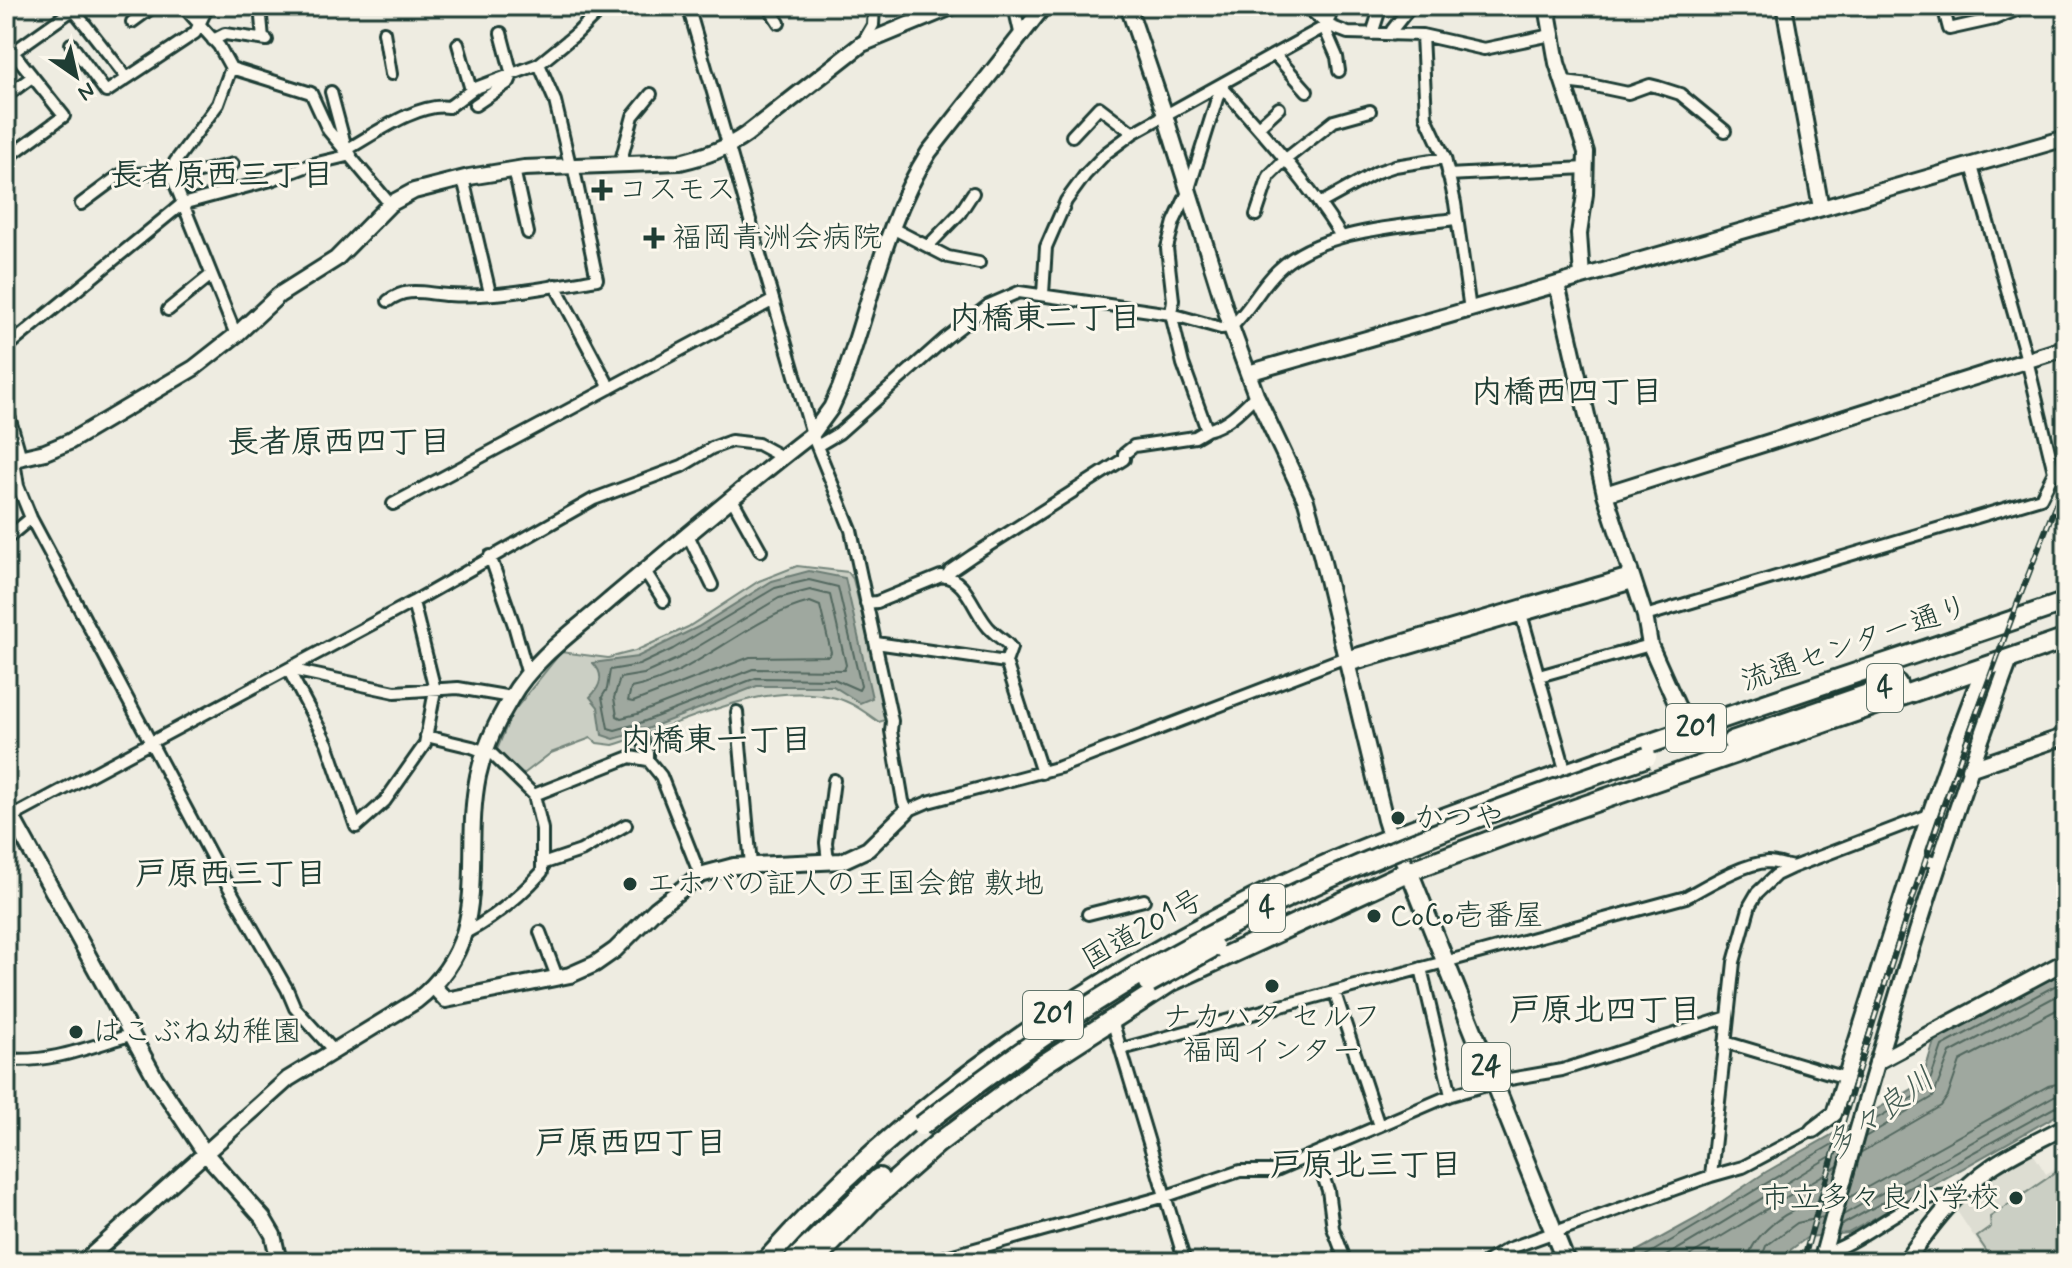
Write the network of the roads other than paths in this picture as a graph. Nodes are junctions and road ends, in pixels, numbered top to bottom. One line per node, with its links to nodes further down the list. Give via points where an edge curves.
1 (154, 6): 22 (street)
2 (183, 6): 24 (street)
3 (208, 6): 24 (street)
4 (260, 6): 33 (street, via 265,39 225,34)
5 (604, 6): 39 (street)
6 (688, 6): 62 (street)
7 (768, 6): 23 (street)
8 (874, 6): 36 (street, via 873,25)
9 (954, 6): 36 (street)
10 (1014, 6): 32 (street)
11 (1044, 6): 32 (street)
12 (1128, 6): 56 (street)
13 (1306, 6): 25 (street)
14 (1333, 6): 25 (street)
15 (1381, 6): 28 (street)
16 (1411, 6): 29 (street)
17 (1547, 6): 31 (street)
18 (1784, 6): 82 (street)
19 (1943, 6): 20 (street, via 1949,29)
20 (2026, 6)
21 (75, 8): 37 (street); 45 (street)
22 (132, 22)
23 (779, 23)
24 (199, 26): 33 (street); 45 (street)
25 (1326, 26): 28 (street); 38 (street); 41 (street)
26 (384, 32): 42 (street)
27 (501, 33): 43 (street)
28 (1372, 34): 29 (street)
29 (1392, 35): 30 (street)
30 (1422, 35): 31 (street, via 1484,49); 65 (street, via 1426,117)
31 (1551, 35): 46 (street)
32 (1021, 37): 85 (street, via 929,152)
33 (213, 40): 40 (street)
34 (71, 44): 45 (street, via 106,92)
35 (458, 44): 48 (street)
36 (862, 44): 62 (street)
37 (9, 55): 44 (street)
38 (1276, 56): 47 (street); 49 (street)
39 (539, 64): 43 (street); 69 (street)
40 (231, 68): 64 (street, via 311,93 328,130); 73 (street, via 218,104)
41 (1339, 71)
42 (391, 74)
43 (512, 75): 48 (street); 53 (street)
44 (32, 77): 52 (street); 63 (street, via 64,116 11,155)
45 (127, 78)
46 (1564, 82): 58 (street, via 1628,93 1658,87 1680,94); 71 (street, via 1580,128)
47 (1221, 86): 56 (street); 57 (street); 76 (street)
48 (471, 90): 64 (street, via 449,107 419,110)
49 (1307, 91)
50 (331, 92): 64 (street)
51 (651, 94): 68 (street, via 633,116)
52 (6, 96)
53 (475, 105)
54 (1279, 108): 57 (street)
55 (1370, 111): 66 (street, via 1334,121)
56 (1165, 115): 59 (street); 76 (street)
57 (1258, 127): 66 (street)
58 (1725, 131)
59 (1133, 133): 60 (street, via 1099,107); 95 (street, via 1106,153 1066,201 1046,247)
60 (1072, 136)
61 (2066, 138): 70 (street)
62 (729, 147): 68 (street, via 680,162); 97 (street)
63 (6, 148)
64 (348, 152): 80 (street); 81 (street)
65 (1445, 158): 74 (street); 78 (street, via 1377,172)
66 (1286, 159): 78 (street); 83 (street, via 1269,176)
67 (233, 164): 73 (street, via 179,177)
68 (620, 164): 69 (street)
69 (572, 165): 72 (street); 93 (street, via 597,279)
70 (1972, 166): 82 (street); 105 (street)
71 (1586, 168): 74 (street); 91 (street, via 1579,234)
72 (514, 169): 75 (street); 86 (street)
73 (171, 174): 79 (street, via 120,175); 80 (street)
74 (1448, 175): 84 (street)
75 (463, 178): 81 (street, via 414,191); 94 (street)
76 (1188, 192): 100 (street, via 1167,248); 101 (street)
77 (973, 193): 88 (street)
78 (1321, 203): 87 (street)
79 (81, 204)
80 (182, 204): 90 (street); 103 (street)
81 (390, 204): 102 (street, via 336,259 279,295)
82 (1821, 208): 91 (street)
83 (1256, 215)
84 (1455, 219): 87 (street); 99 (street)
85 (892, 228): 88 (street); 111 (street, via 844,379)
86 (528, 233)
87 (1341, 236): 101 (street, via 1281,267)
88 (928, 246): 89 (street, via 948,257)
89 (979, 263)
90 (211, 275): 98 (street); 102 (street)
91 (1582, 277): 92 (street)
92 (1557, 284): 99 (street); 114 (street)
93 (555, 285): 94 (street); 107 (street)
94 (490, 293): 96 (street, via 416,290)
95 (1043, 294): 100 (street); 111 (street, via 1019,292 989,305 839,433)
96 (388, 301)
97 (772, 301): 107 (street); 111 (street)
98 (168, 310)
99 (1470, 310): 106 (street)
100 (1171, 314): 101 (street); 110 (street)
101 (1231, 327): 106 (street)
102 (236, 335): 113 (street, via 194,368 96,427)
103 (6, 348)
104 (2066, 348): 105 (street)
105 (2027, 360): 114 (street); 132 (street, via 2054,472 2041,498)
106 (1248, 373): 108 (street)
107 (610, 388): 116 (street)
108 (1256, 395): 110 (street, via 1235,415); 138 (street, via 1306,501)
109 (6, 406): 113 (street)
110 (1207, 430): 123 (street, via 1128,449 1124,459)
111 (814, 440): 112 (street); 129 (street, via 851,530)
112 (782, 457): 115 (street); 121 (street, via 758,444 731,441 594,499)
113 (14, 460): 117 (street)
114 (1605, 494): 124 (street)
115 (732, 499): 118 (street); 120 (street)
116 (393, 504)
117 (31, 518): 119 (street); 151 (street)
118 (688, 535): 122 (street); 125 (street)
119 (6, 539)
120 (761, 551)
121 (490, 556): 127 (street); 142 (street)
122 (645, 571): 126 (street); 142 (street)
123 (946, 577): 129 (street); 139 (street, via 1011,648)
124 (1632, 579): 130 (street); 132 (street)
125 (712, 585)
126 (664, 601)
127 (413, 602): 141 (street); 144 (street)
128 (2066, 602): 147 (highway, 流通センター通り / 201)
129 (866, 603): 135 (street)
130 (1520, 611): 138 (street); 143 (street)
131 (2066, 613): 154 (highway, 4)
132 (1645, 616): 136 (street)
133 (2066, 626): 154 (highway, 4)
134 (2066, 639): 137 (highway, 201)
135 (876, 643): 139 (street); 160 (street)
136 (1650, 645): 143 (street); 147 (street)
137 (2011, 657): 140 (highway, 201); 155 (street)
138 (1347, 661): 156 (street); 164 (street)
139 (1006, 662): 156 (street)
140 (1984, 667): 162 (street); 171 (highway, 201)
141 (288, 669): 144 (street, via 395,692); 149 (street, via 327,743 356,827 385,801); 151 (street)
142 (528, 675): 145 (street)
143 (1539, 676): 157 (street)
144 (435, 690): 145 (street); 149 (street)
145 (511, 697): 152 (street)
146 (737, 712): 169 (street)
147 (1688, 730): 157 (highway, 流通センター通り / 201)
148 (640, 735): 153 (street)
149 (426, 736): 152 (street)
150 (2066, 736): 155 (street)
151 (151, 743): 161 (street); 188 (street, via 295,1008)
152 (485, 751): 159 (street); 176 (street, via 478,778)
153 (648, 760): 159 (street, via 630,757); 172 (street, via 661,776)
154 (1648, 763): 207 (highway, 4, bridge, via 1483,816 1228,925 1102,998 921,1126); 208 (highway, 4, bridge, via 1370,873 1168,973 1034,1057 929,1134)
155 (1969, 769): 168 (street)
156 (1042, 773): 160 (street)
157 (1566, 773): 164 (highway, 流通センター通り / 201)
158 (834, 780): 166 (street)
159 (534, 795): 167 (street)
160 (907, 811): 166 (street, via 868,849)
161 (8, 814): 185 (street)
162 (1929, 815): 165 (street); 170 (street)
163 (626, 825): 167 (street, via 581,851)
164 (1391, 839): 171 (street); 206 (highway, 国道201号 / 201, via 1284,884 1107,981 1016,1038 863,1161)
165 (1915, 857): 168 (street); 191 (street)
166 (828, 862): 169 (street)
167 (542, 864): 176 (street, via 542,872 526,889 487,923)
168 (1939, 864): 190 (street)
169 (751, 865): 172 (street)
170 (1793, 867): 177 (street, via 1756,865 1686,897); 183 (street, via 1776,875 1750,905 1734,962)
171 (1409, 871): 177 (main road, 24); 184 (highway, 国道201号 / 201, via 1172,981)
172 (700, 875): 180 (street, via 664,901 615,950 595,964)
173 (1144, 900): 174 (street)
174 (1088, 914)
175 (540, 932): 180 (street)
176 (465, 933): 181 (street)
177 (1446, 961): 179 (street); 192 (main road, 24)
178 (2066, 961): 190 (street)
179 (1421, 968): 182 (street); 193 (street)
180 (557, 977): 181 (street, via 446,1000)
181 (434, 987): 188 (street)
182 (1335, 993): 187 (street); 194 (street)
183 (1728, 1017): 186 (street); 192 (street, via 1562,1070)
184 (1112, 1020): 187 (street); 209 (highway, 国道201号 / 201, via 937,1144)
185 (130, 1035): 189 (street, via 51,1059); 197 (street)
186 (1725, 1042): 191 (street); 199 (street)
187 (1122, 1049): 201 (street)
188 (334, 1051): 197 (street, via 288,1079)
189 (6, 1059)
190 (1877, 1062): 203 (street)
191 (1846, 1078): 196 (street, via 1834,1114)
192 (1493, 1083): 193 (street); 202 (main road, 24)
193 (1451, 1095): 194 (street)
194 (1379, 1126): 198 (street)
195 (2066, 1126): 200 (street, via 1993,1166)
196 (1813, 1130): 199 (street, via 1743,1167)
197 (205, 1153): 204 (street); 205 (street, via 263,1218)
198 (1315, 1154): 201 (street, via 1274,1171 1240,1171); 212 (street)
199 (1711, 1176): 202 (street)
200 (1959, 1195): 203 (street, via 1933,1197); 215 (street)
201 (1166, 1196): 210 (street); 211 (street)
202 (1554, 1233): 213 (street); 214 (main road, 24)
203 (1823, 1254)
204 (84, 1262)
205 (279, 1262)
206 (765, 1262)
207 (775, 1262)
208 (792, 1262)
209 (813, 1262)
210 (928, 1262)
211 (1185, 1262)
212 (1346, 1262)
213 (1486, 1262)
214 (1566, 1262)
215 (1905, 1262)

